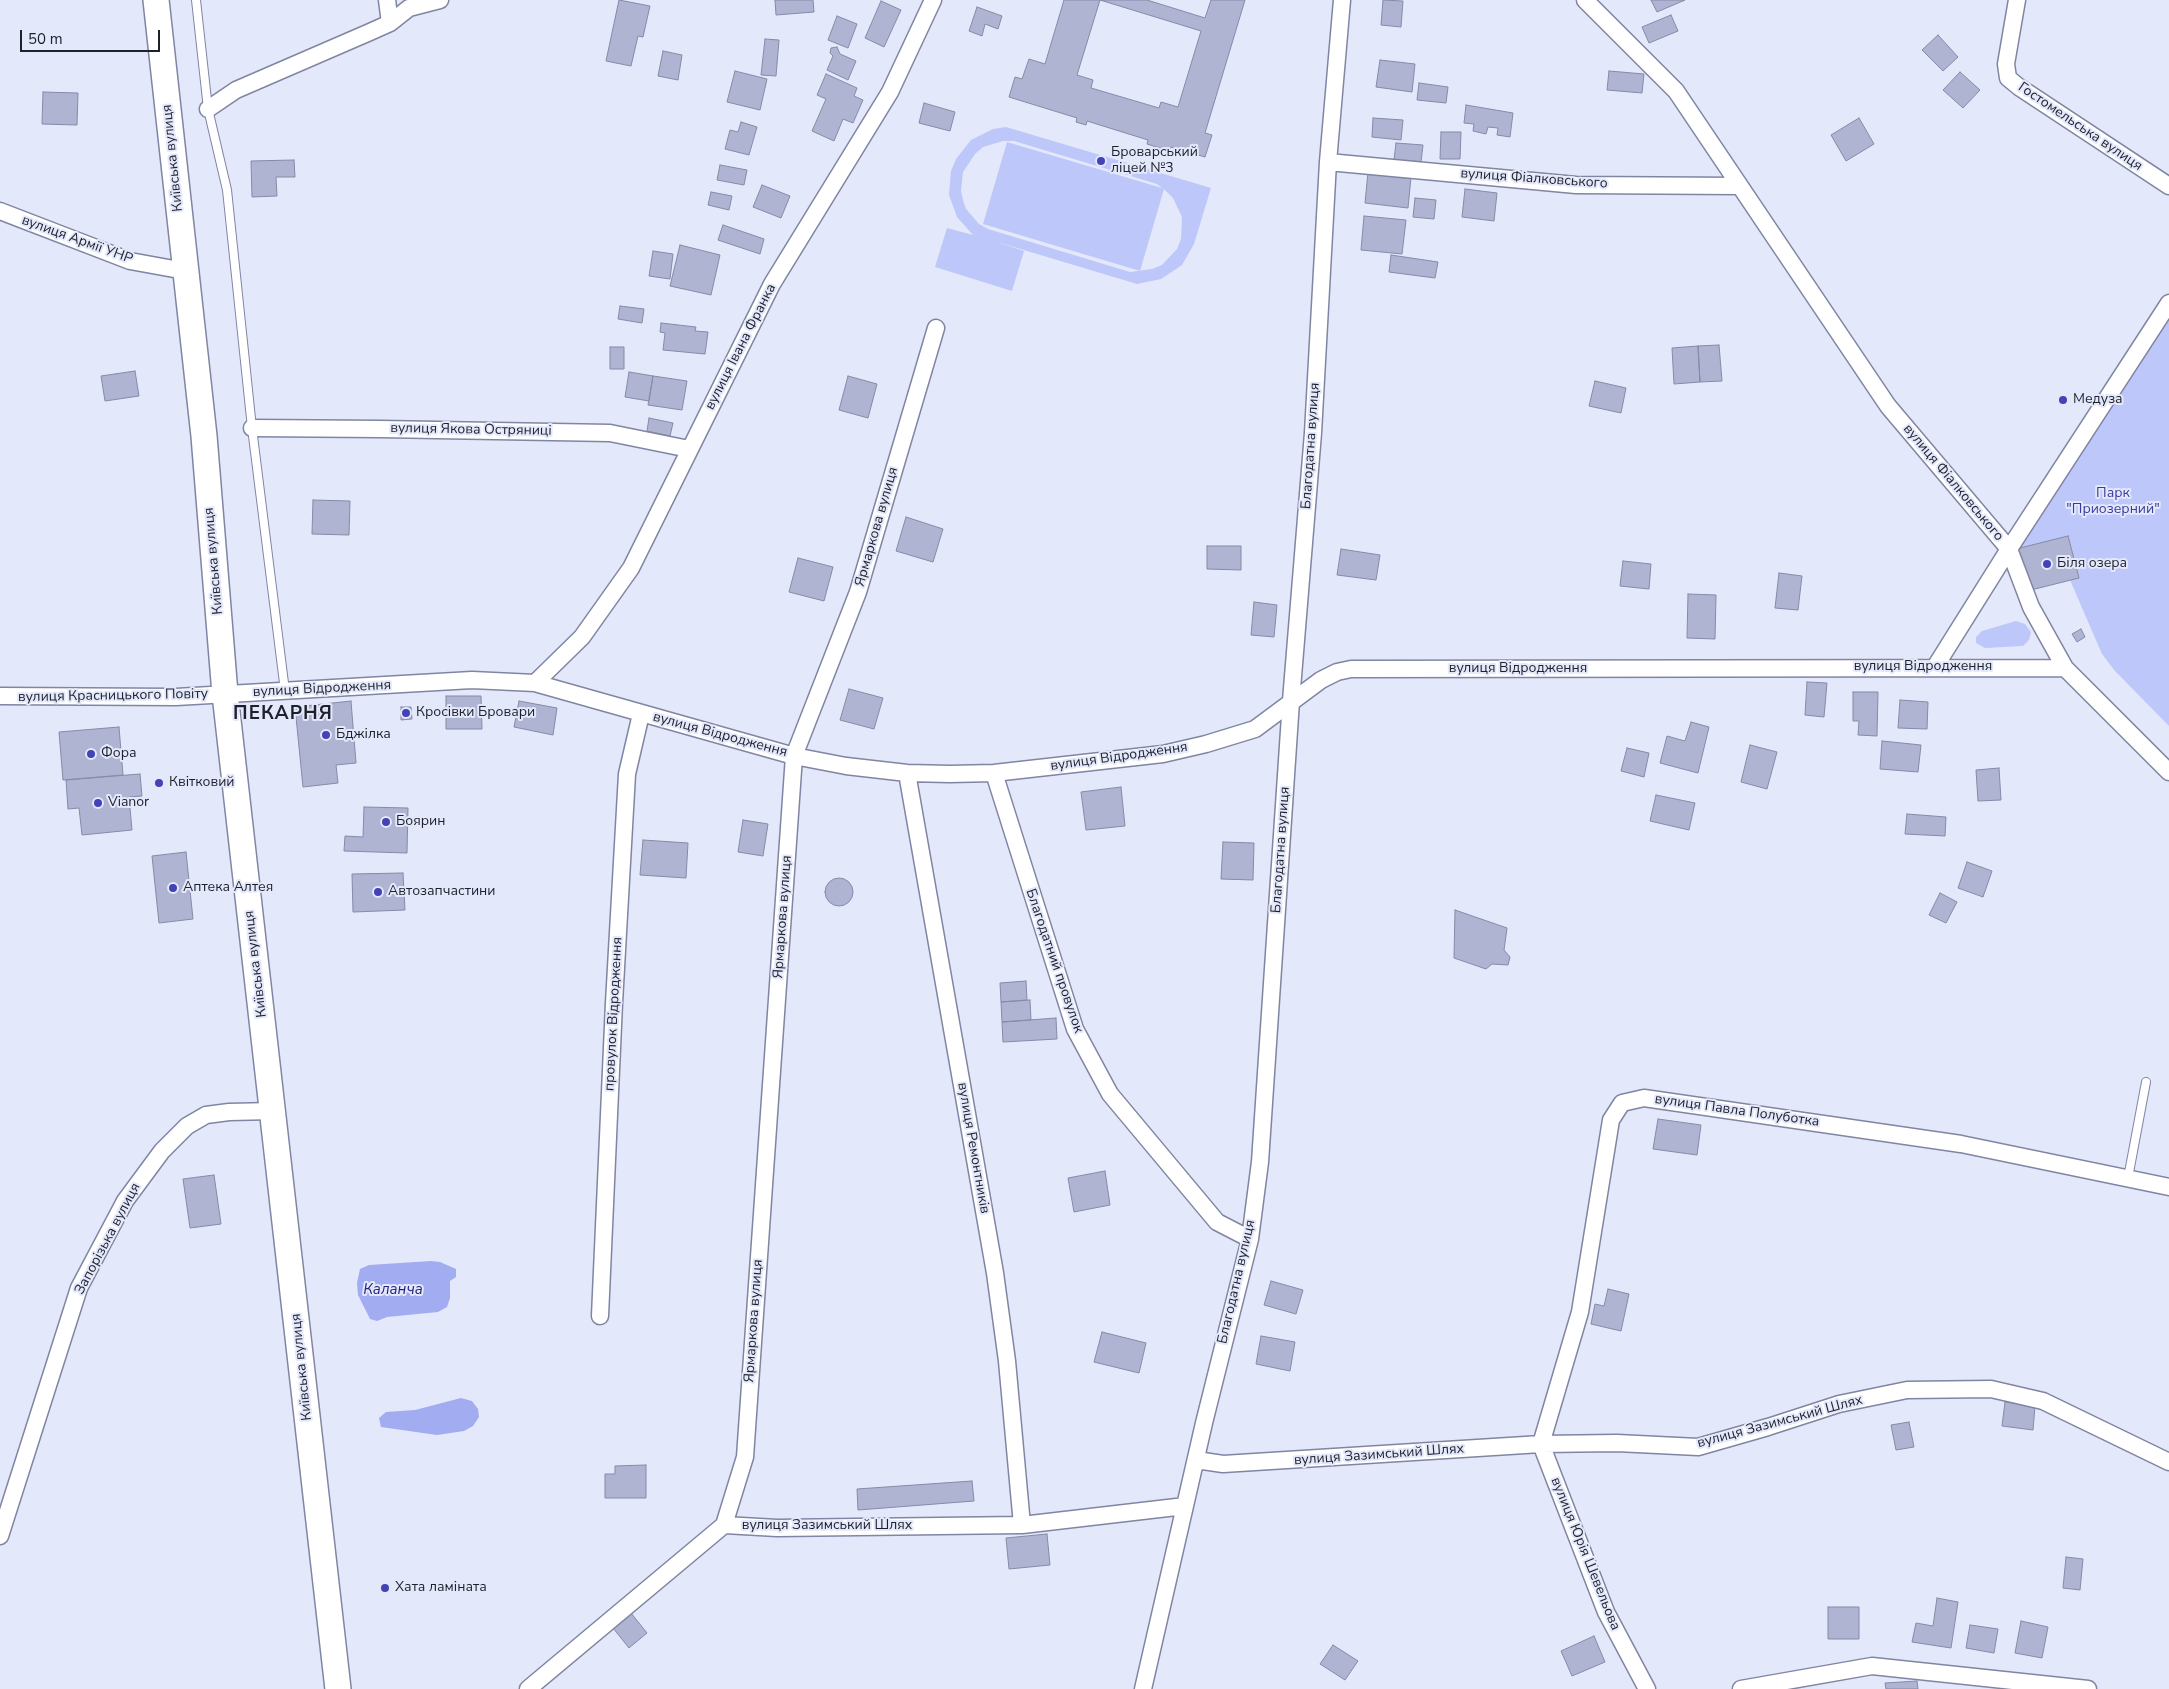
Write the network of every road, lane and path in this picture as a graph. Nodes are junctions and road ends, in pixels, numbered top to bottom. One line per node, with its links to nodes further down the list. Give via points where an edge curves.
1 (156, 0): 15 (main road, Київська вулиця)
2 (196, 0): 10 (lane)
3 (387, 0): 9 (street)
4 (440, 0): 9 (street, via 409,8)
5 (932, 0): 19 (street, вулиця Івана Франка, via 890,92 772,284)
6 (1342, 0): 11 (street, Благодатна вулиця)
7 (1585, 0): 12 (street, вулиця Фіалковського, via 1676,91)
8 (2017, 0): 13 (street, Гостомельська вулиця, via 2006,64 2008,78)
9 (390, 23): 10 (street, via 236,90)
10 (208, 109): 18 (lane, via 227,190)
11 (1328, 162): 12 (street, вулиця Фіалковського, via 1576,185); 27 (street, Благодатна вулиця, via 1313,433)
12 (1740, 186): 20 (street, вулиця Фіалковського, via 1888,406)
13 (2169, 186)
14 (0, 211): 15 (street, вулиця Армії УНР, via 130,261)
15 (186, 271): 25 (main road, Київська вулиця, via 204,436)
16 (2169, 303): 20 (street)
17 (936, 328): 29 (street, Ярмаркова вулиця, via 858,592)
18 (252, 428): 19 (street, вулиця Якова Остряниці, via 610,433); 24 (lane)
19 (689, 449): 23 (street, вулиця Івана Франка, via 631,568 582,637)
20 (2009, 549): 21 (street); 22 (street, вулиця Фіалковського, via 2030,606)
21 (1935, 667): 22 (street, вулиця Відродження); 27 (street, вулиця Відродження, via 1352,669 1321,680)
22 (2065, 668): 30 (street, вулиця Фіалковського)
23 (535, 683): 24 (street, вулиця Відродження, via 472,680); 28 (street, вулиця Відродження)
24 (285, 691): 25 (street, вулиця Відродження)
25 (225, 694): 26 (street, вулиця Красницького Повіту, via 176,697); 34 (main road, Київська вулиця)
26 (0, 696)
27 (1291, 701): 32 (street, вулиця Відродження, via 1255,729 1206,744 1163,754); 37 (street, Благодатна вулиця, via 1260,1162)
28 (641, 714): 29 (street, вулиця Відродження); 38 (street, провулок Відродження, via 627,774)
29 (794, 756): 31 (street, вулиця Відродження); 43 (street, Ярмаркова вулиця, via 745,1457)
30 (2169, 772)
31 (907, 773): 32 (street, вулиця Відродження); 44 (street, вулиця Ремонтників, via 995,1273 1007,1361)
32 (994, 773): 37 (street, Благодатний провулок, via 1075,1029 1110,1094 1217,1222)
33 (2146, 1082): 35 (lane)
34 (273, 1111): 45 (street, Запорізька вулиця, via 206,1115 187,1126 162,1151 124,1201 79,1288); 46 (main road, Київська вулиця)
35 (2128, 1178): 36 (street, вулиця Павла Полуботка); 39 (street, вулиця Павла Полуботка, via 1961,1144 1644,1098 1622,1103 1611,1120 1580,1312)
36 (2169, 1187)
37 (1250, 1239): 40 (street, Благодатна вулиця)
38 (600, 1316)
39 (1541, 1444): 40 (street, вулиця Зазимський Шлях, via 1222,1464); 41 (street, вулиця Зазимський Шлях, via 1698,1447 1839,1404 1907,1390 1991,1389 2043,1401); 49 (street, вулиця Юрія Шевельова, via 1606,1612)
40 (1196, 1460): 42 (street, Благодатна вулиця)
41 (2169, 1462)
42 (1185, 1506): 44 (street, вулиця Зазимський Шлях); 48 (street, Благодатна вулиця)
43 (724, 1525): 44 (street, вулиця Зазимський Шлях, via 777,1528); 47 (street, вулиця Зазимський Шлях)
44 (1022, 1525)
45 (0, 1536)
46 (338, 1689)
47 (528, 1689)
48 (1143, 1689)
49 (1647, 1689)
50 (1741, 1689): 51 (street, via 1872,1666)
51 (2088, 1689)

